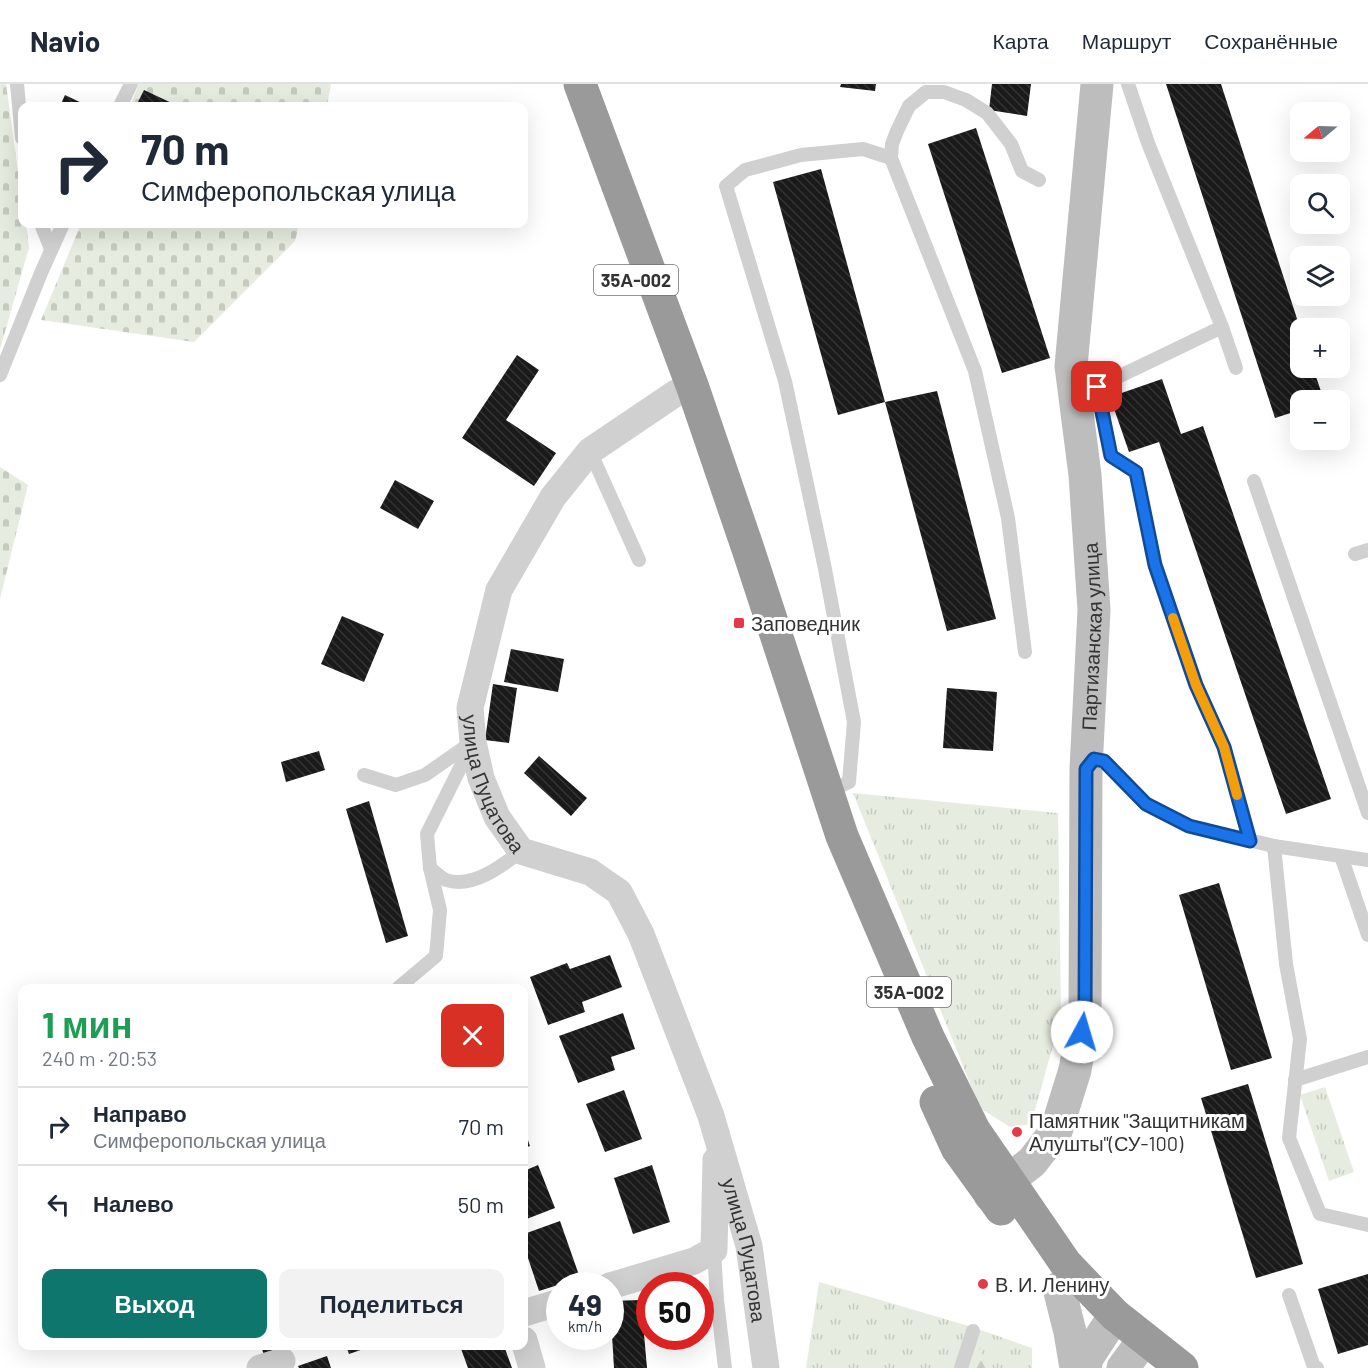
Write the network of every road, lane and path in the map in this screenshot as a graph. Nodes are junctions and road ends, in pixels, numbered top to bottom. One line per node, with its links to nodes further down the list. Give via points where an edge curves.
1 (17, 84): 7 (lane)
2 (130, 84): 8 (lane)
3 (565, 84): 17 (highway, 35А-002)
4 (580, 84): 25 (highway, 35А-002, via 700,410)
5 (1097, 84): 23 (main road, Партизанская улица, via 1071,366 1085,474 1094,610)
6 (1128, 84): 14 (lane)
7 (19, 102)
8 (122, 102)
9 (891, 158): 10 (lane, via 892,144 909,106 926,92 944,92 987,112 1011,144 1022,171); 21 (lane, via 975,372 1008,518); 25 (lane, via 863,149 801,155 745,170 726,186 785,381 854,722 849,782)
10 (1039, 180)
11 (43, 228): 13 (lane)
12 (61, 228): 13 (lane)
13 (51, 249): 16 (lane)
14 (1222, 327): 15 (lane); 27 (lane, via 1097,387 1111,456 1136,472 1155,565 1196,685 1224,747)
15 (1236, 368)
16 (0, 375)
17 (676, 393): 18 (street, улица Пуцатова); 38 (highway, 35А-002, via 757,633 825,856 957,1148)
18 (590, 451): 20 (lane); 22 (street, улица Пуцатова, via 553,497 499,590 470,708)
19 (1254, 481): 26 (lane)
20 (639, 560)
21 (1025, 652)
22 (473, 742): 24 (lane, via 425,775 396,785); 29 (street, улица Пуцатова, via 481,778 497,817); 32 (lane, via 428,834)
23 (1086, 769): 27 (lane, via 1094,759 1104,761 1146,804 1189,826); 38 (main road, Партизанская улица, via 1085,1013 1075,1070 1056,1131 1032,1162)
24 (364, 775)
25 (826, 793): 38 (highway, 35А-002, via 928,1037)
26 (1368, 813)
27 (1250, 841): 28 (lane)
28 (1274, 846): 30 (lane); 36 (lane, via 1286,964 1300,1040)
29 (521, 850): 32 (lane, via 502,865 468,882 446,880); 37 (street, улица Пуцатова, via 590,872 619,892 641,934)
30 (1341, 856): 31 (lane); 33 (lane)
31 (1368, 860)
32 (430, 868): 34 (lane, via 440,910 436,956)
33 (1368, 935)
34 (403, 984)
35 (1368, 1057): 36 (lane)
36 (1295, 1080): 39 (lane, via 1288,1138 1320,1214)
37 (716, 1134): 40 (street, улица Пуцатова); 52 (street, улица Пуцатова, via 749,1246)
38 (999, 1189): 41 (highway, 35А-002)
39 (1368, 1225)
40 (704, 1255): 42 (street); 50 (lane, via 717,1300)
41 (1062, 1276): 46 (highway); 54 (main road)
42 (624, 1281)
43 (1289, 1295): 57 (lane)
44 (546, 1306): 45 (street)
45 (528, 1312)
46 (1109, 1324): 49 (highway); 55 (main road)
47 (973, 1331): 53 (lane)
48 (527, 1350): 51 (street)
49 (1136, 1358): 56 (highway)
50 (721, 1366)
51 (532, 1368)
52 (766, 1368)
53 (961, 1368)
54 (1076, 1368)
55 (1084, 1368)
56 (1182, 1368)
57 (1317, 1368)

